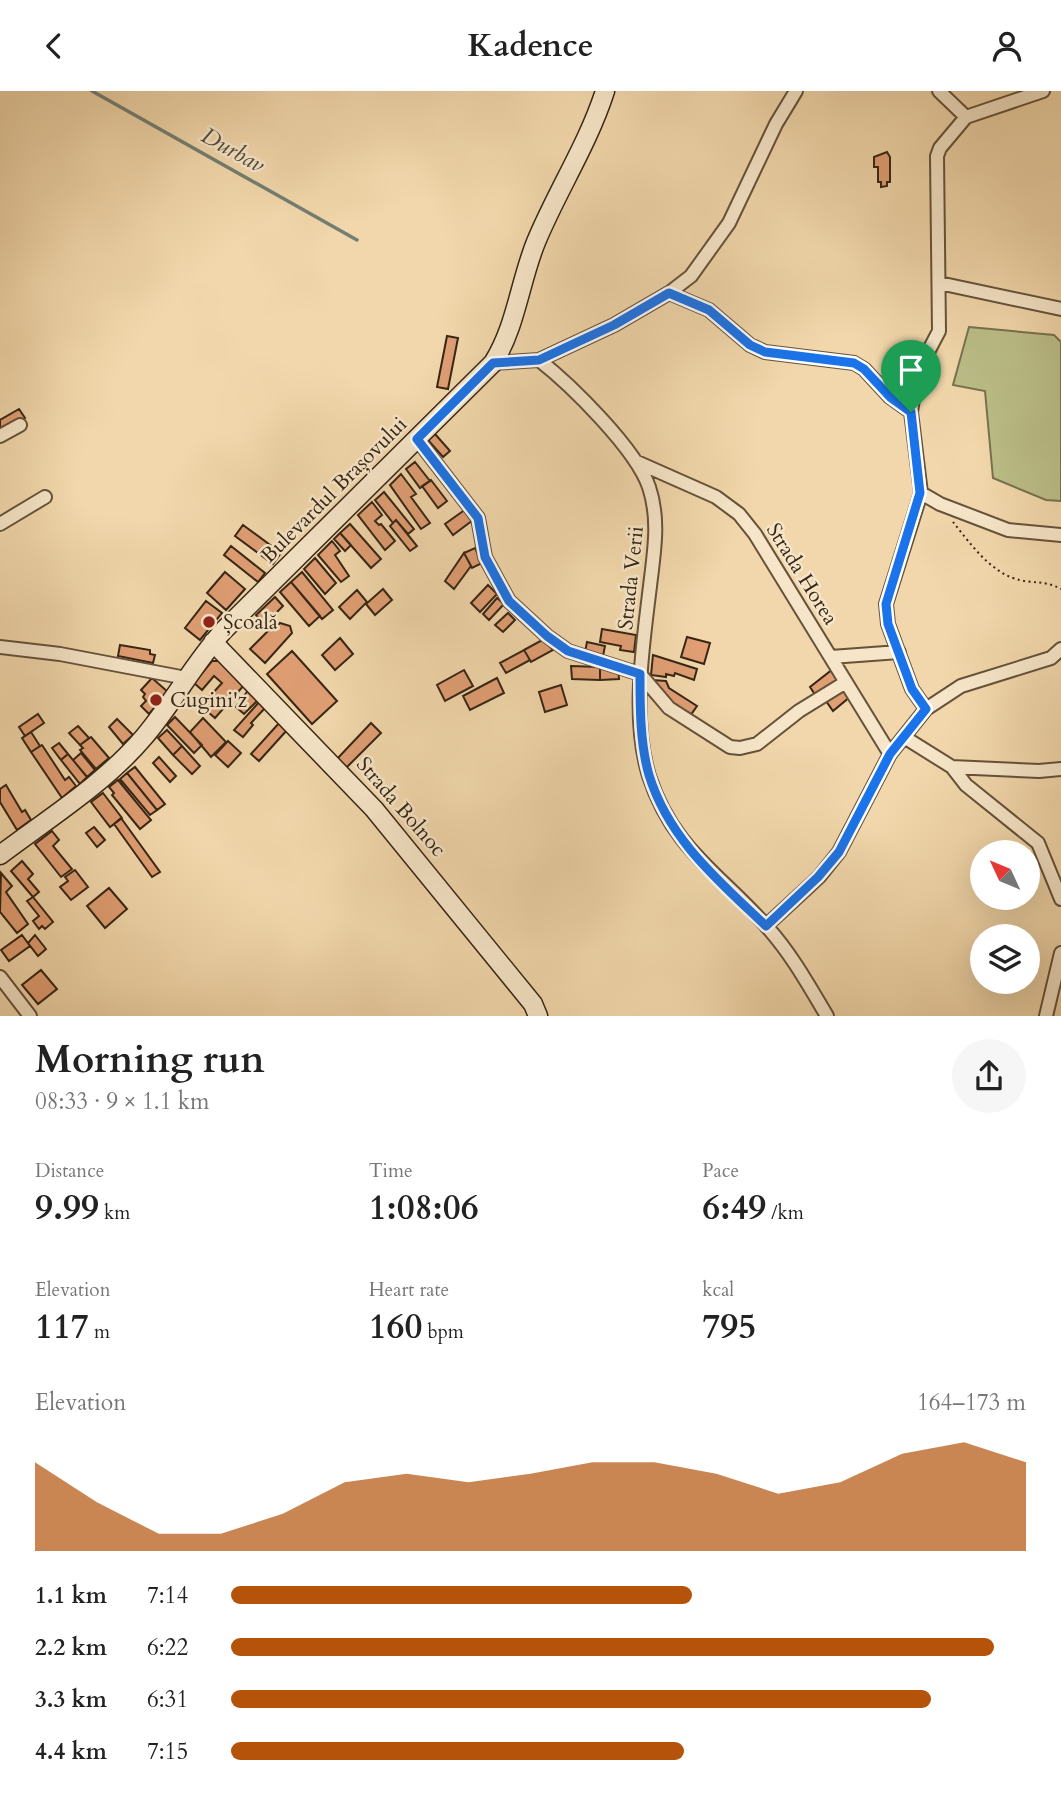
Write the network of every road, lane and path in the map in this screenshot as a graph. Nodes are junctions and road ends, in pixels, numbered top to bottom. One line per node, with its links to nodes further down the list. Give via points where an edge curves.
1 (605, 91): 10 (main road, Bulevardul Brașovului, via 536,242 506,340)
2 (796, 91): 7 (street, via 729,223 691,276)
3 (939, 91): 5 (street)
4 (1043, 91): 5 (street)
5 (966, 117): 6 (street, via 937,156)
6 (939, 283): 8 (street); 11 (street, via 939,331 917,373)
7 (669, 293): 9 (street); 11 (street, via 709,310 765,352 854,363)
8 (1061, 309)
9 (539, 360): 10 (street); 15 (street, Strada Verii, via 585,402)
10 (493, 363): 14 (main road, Bulevardul Brașovului)
11 (911, 412): 16 (street)
12 (20, 425): 13 (street)
13 (0, 436)
14 (417, 439): 22 (main road, Bulevardul Brașovului); 27 (street, via 478,518 485,557 509,601 568,651)
15 (637, 462): 26 (street, Strada Horea, via 716,497 739,514); 27 (street, Strada Verii, via 653,500 657,534)
16 (920, 493): 18 (street); 25 (street, via 886,604)
17 (45, 497): 19 (street)
18 (940, 504): 20 (street, via 1008,530); 21 (path, via 999,571 1030,583 1047,581)
19 (0, 524)
20 (1061, 535)
21 (1061, 589)
22 (213, 642): 28 (main road, Bulevardul Brașovului); 42 (main road, Strada Bolnoc, via 374,809)
23 (0, 647): 28 (street)
24 (1061, 649): 30 (street, via 1051,659 961,687)
25 (899, 652): 26 (street); 30 (street, via 912,689)
26 (831, 657): 29 (street, Strada Horea)
27 (640, 674): 29 (street, via 669,708 730,747 740,748 757,744); 37 (street, Strada Verii, via 644,745 661,808 700,863)
28 (186, 678): 35 (main road, Bulevardul Brașovului, via 126,756)
29 (846, 682): 32 (street, Strada Horea)
30 (926, 709): 31 (street)
31 (904, 737): 32 (street); 33 (street)
32 (890, 754): 37 (street, via 839,852)
33 (951, 767): 34 (street); 36 (street, via 966,785 1038,843)
34 (1061, 769)
35 (0, 855)
36 (1061, 899)
37 (766, 926): 40 (street, Strada Verii)
38 (1061, 953): 45 (street)
39 (0, 977): 41 (street)
40 (818, 1000): 43 (street); 44 (street, Strada Verii)
41 (30, 1016)
42 (538, 1016)
43 (813, 1016)
44 (827, 1016)
45 (1046, 1016)

